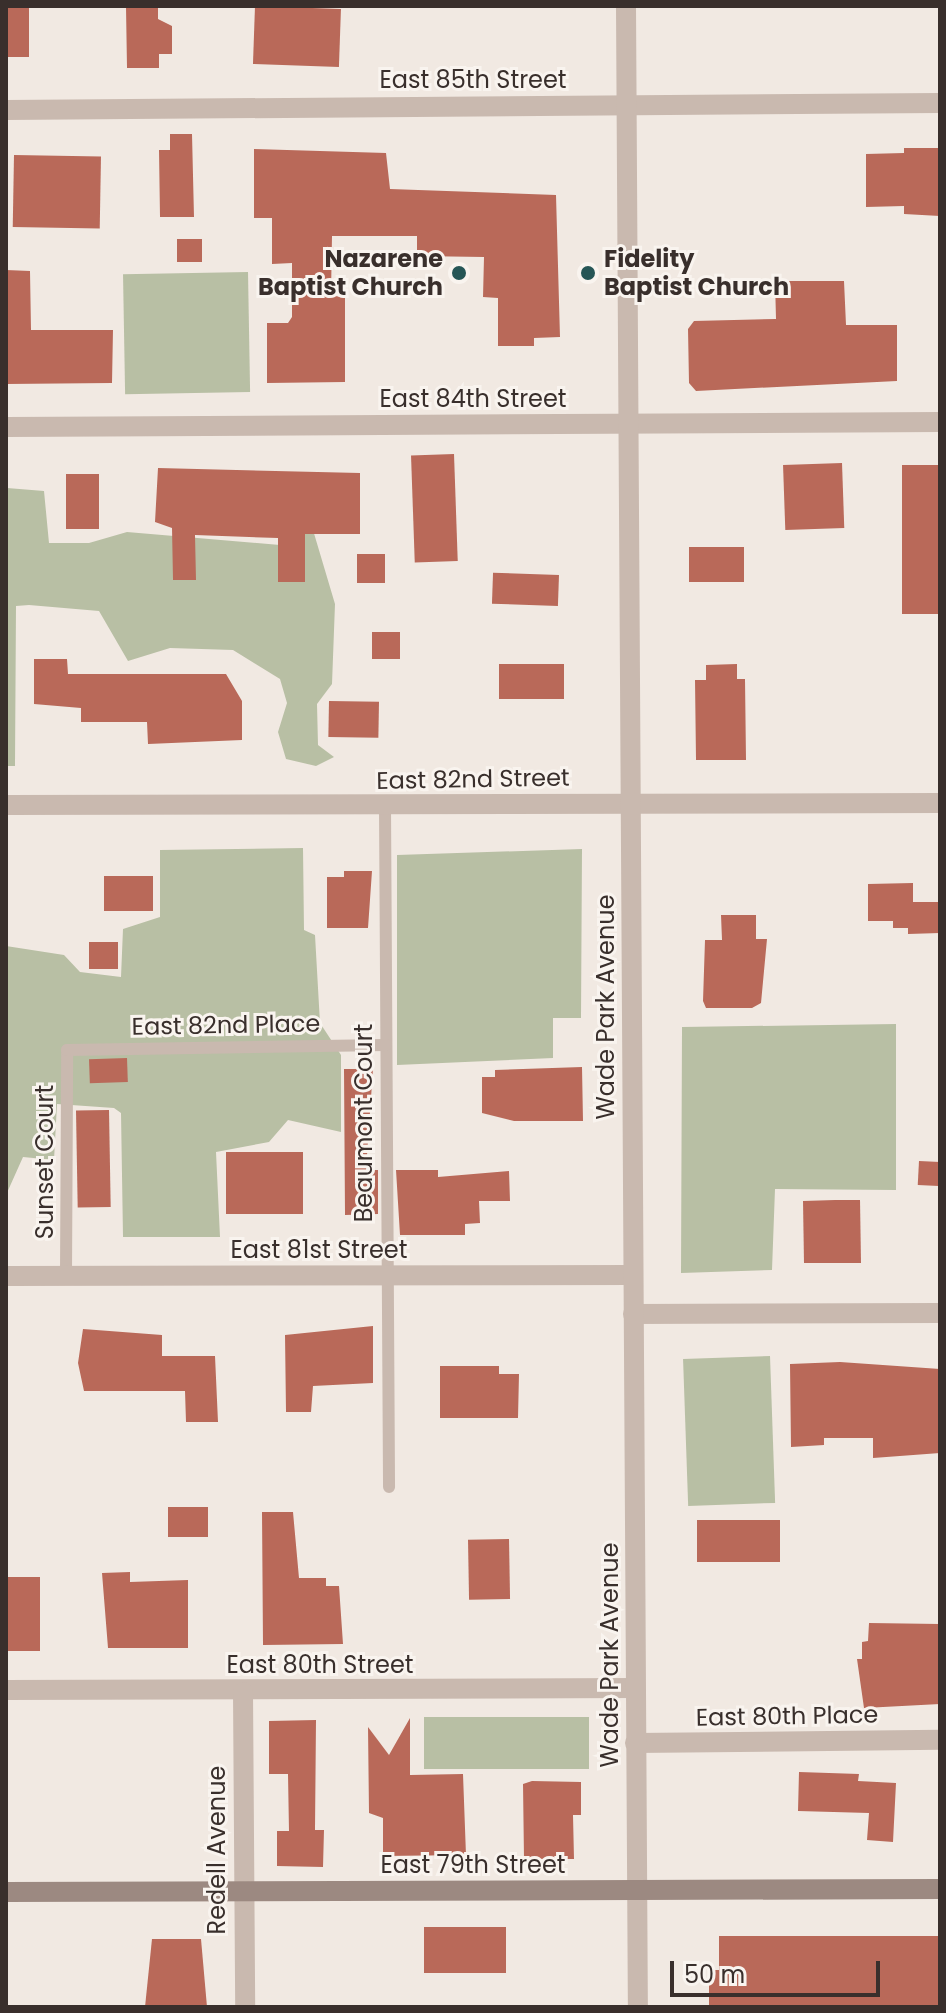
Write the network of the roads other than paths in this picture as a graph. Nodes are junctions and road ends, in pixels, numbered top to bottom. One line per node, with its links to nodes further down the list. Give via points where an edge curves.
1 (626, 6): 3 (street, Wade Park Avenue)
2 (940, 103): 3 (street, East 85th Street)
3 (628, 105): 4 (street, East 85th Street); 6 (street, Wade Park Avenue)
4 (6, 110)
5 (940, 422): 6 (street, East 84th Street)
6 (628, 424): 7 (street, East 84th Street); 9 (street, Wade Park Avenue)
7 (6, 427)
8 (940, 803): 9 (street, East 82nd Street)
9 (632, 804): 11 (street, East 82nd Street); 15 (street, Wade Park Avenue)
10 (6, 805): 11 (street, East 82nd Street)
11 (385, 806): 12 (lane, Beaumont Court)
12 (386, 1045): 13 (lane, East 82nd Place); 17 (lane, Beaumont Court)
13 (67, 1050): 14 (lane, Sunset Court)
14 (66, 1275): 16 (street, East 81st Street); 17 (street, East 81st Street)
15 (632, 1275): 17 (street, East 81st Street); 19 (street, Wade Park Avenue)
16 (6, 1276)
17 (387, 1276): 20 (lane, Beaumont Court)
18 (940, 1313): 19 (street)
19 (633, 1314): 21 (street, Wade Park Avenue)
20 (389, 1487)
21 (635, 1688): 23 (street, East 80th Street); 25 (street, Wade Park Avenue)
22 (6, 1690): 23 (street, East 80th Street)
23 (243, 1692): 29 (street, Redell Avenue)
24 (940, 1740): 25 (street, East 80th Place)
25 (635, 1743): 27 (street, Wade Park Avenue)
26 (940, 1889): 27 (main road, East 79th Street)
27 (638, 1890): 29 (main road, East 79th Street); 31 (street, Wade Park Avenue)
28 (6, 1892): 29 (main road, East 79th Street)
29 (243, 1893): 30 (street, Redell Avenue)
30 (245, 2007)
31 (638, 2007)

